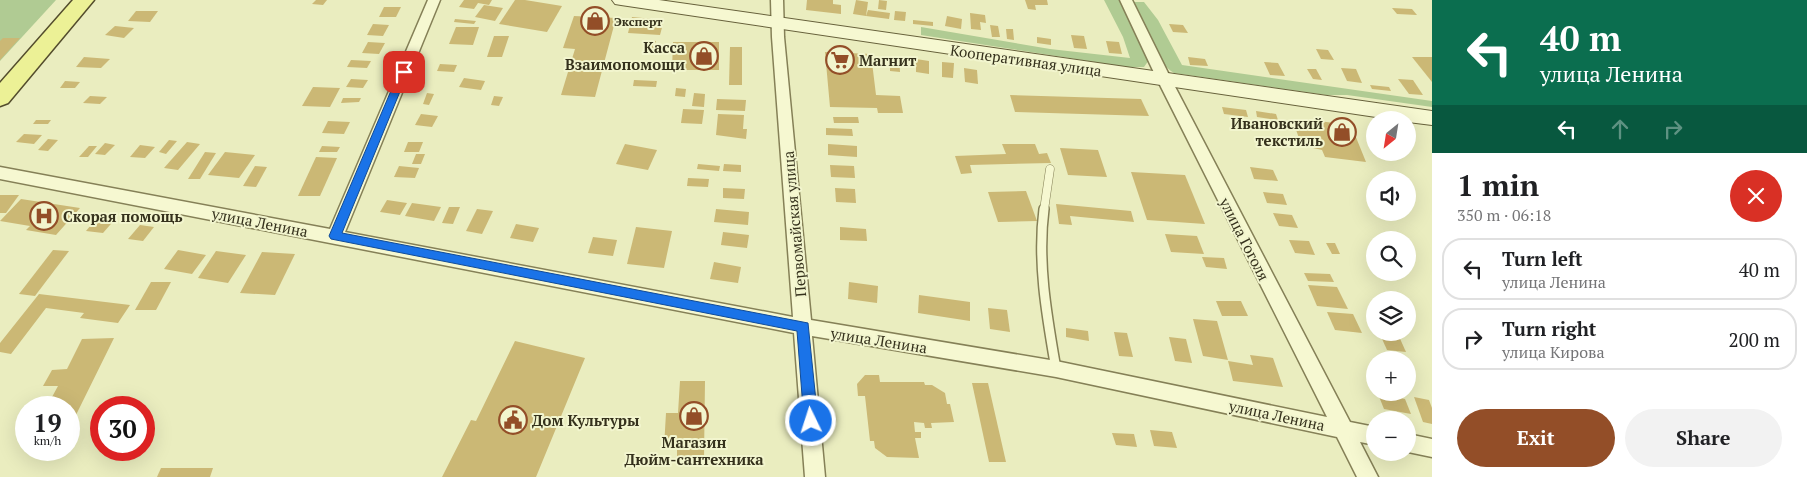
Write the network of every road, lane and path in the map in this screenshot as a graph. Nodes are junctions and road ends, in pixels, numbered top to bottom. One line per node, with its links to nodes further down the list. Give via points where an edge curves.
1 (84, 0): 8 (main road)
2 (434, 0): 12 (street)
3 (621, 0): 6 (street, Кооперативная улица)
4 (777, 0): 6 (street, Первомайская улица)
5 (1126, 0): 7 (street, улица Гоголя)
6 (778, 23): 7 (street, Кооперативная улица); 13 (street, Первомайская улица)
7 (1164, 79): 9 (street, Кооперативная улица); 15 (street, улица Гоголя)
8 (0, 98)
9 (1432, 118)
10 (1050, 170): 14 (lane, via 1041,233 1046,312)
11 (0, 173): 12 (street, улица Ленина)
12 (335, 236): 13 (street, улица Ленина)
13 (803, 327): 14 (street, улица Ленина); 19 (street, Первомайская улица)
14 (1056, 369): 15 (street, улица Ленина)
15 (1341, 428): 16 (street, улица Ленина); 20 (street, улица Гоголя)
16 (1366, 434)
17 (1416, 445): 18 (street)
18 (1432, 448)
19 (815, 477)
20 (1368, 477)

